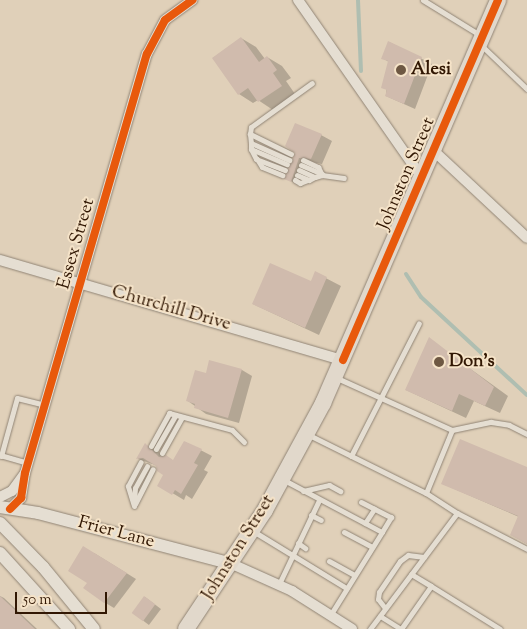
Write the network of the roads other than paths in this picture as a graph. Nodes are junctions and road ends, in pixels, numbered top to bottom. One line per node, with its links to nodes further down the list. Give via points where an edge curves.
1 (193, 0): 19 (street, Essex Street, via 165,20 147,54)
2 (298, 0): 16 (street)
3 (423, 0): 5 (lane)
4 (498, 0): 5 (main road, Johnston Street)
5 (481, 40): 7 (lane); 10 (main road, Johnston Street)
6 (312, 83): 8 (lane, via 251,127)
7 (527, 88)
8 (250, 134): 9 (lane); 11 (lane)
9 (251, 146): 11 (lane); 11 (lane, via 256,158)
10 (434, 150): 16 (main road, Johnston Street); 17 (street)
11 (287, 165)
12 (299, 170): 13 (lane); 14 (lane); 14 (lane, via 300,183)
13 (322, 175): 14 (lane); 15 (lane)
14 (315, 176)
15 (344, 178)
16 (422, 178): 21 (main road, Johnston Street)
17 (527, 238)
18 (0, 260): 19 (street, Churchill Drive)
19 (82, 283): 21 (street, Churchill Drive); 24 (street, Essex Street)
20 (419, 323): 23 (lane)
21 (343, 360): 22 (main road, Johnston Street)
22 (335, 377): 23 (lane); 27 (main road, Johnston Street)
23 (379, 397): 26 (lane); 33 (lane)
24 (45, 406): 32 (lane, via 17,398); 36 (street, Essex Street)
25 (182, 417): 29 (lane, via 232,430); 30 (lane, via 169,413); 31 (lane)
26 (452, 430): 28 (lane, via 491,422 509,425); 41 (lane)
27 (306, 433): 33 (lane); 38 (main road, Johnston Street)
28 (527, 434)
29 (244, 442)
30 (153, 448)
31 (162, 453)
32 (1, 456): 36 (lane)
33 (351, 456): 41 (lane)
34 (141, 462): 45 (lane, via 128,486)
35 (147, 466): 45 (lane, via 135,488)
36 (26, 468): 42 (street, Essex Street, via 12,491); 46 (street, Essex Street, via 21,498)
37 (153, 469): 45 (lane)
38 (282, 479): 39 (lane); 53 (main road, Johnston Street)
39 (303, 490): 40 (lane, via 328,485); 43 (lane)
40 (340, 491)
41 (426, 493): 48 (lane)
42 (0, 497)
43 (319, 500): 49 (lane); 52 (lane)
44 (361, 502): 47 (lane)
45 (134, 506)
46 (5, 508): 64 (street, Frier Lane, via 38,513)
47 (374, 509): 52 (lane); 55 (lane, via 390,517)
48 (458, 513): 59 (lane); 62 (lane)
49 (312, 515): 50 (lane); 56 (lane)
50 (320, 520)
51 (0, 523): 76 (street, via 43,567)
52 (365, 523): 55 (lane)
53 (252, 531): 61 (lane); 64 (main road, Johnston Street)
54 (344, 532): 57 (lane)
55 (382, 532): 57 (lane)
56 (298, 543): 58 (lane); 61 (lane)
57 (372, 547): 66 (lane)
58 (305, 548)
59 (527, 549)
60 (0, 553): 70 (street)
61 (291, 556): 67 (lane); 69 (lane)
62 (424, 557): 65 (lane); 71 (lane, via 408,555 400,561 379,592 378,600)
63 (328, 561): 66 (lane)
64 (232, 564): 67 (street); 77 (main road, Johnston Street)
65 (411, 574): 68 (lane); 71 (lane)
66 (354, 575): 69 (lane)
67 (279, 584): 72 (street)
68 (431, 586): 80 (lane); 81 (lane)
69 (346, 588): 72 (lane)
70 (44, 604): 74 (street); 75 (street)
71 (385, 608): 73 (lane)
72 (331, 614): 78 (street)
73 (380, 616): 79 (lane); 80 (lane)
74 (57, 629)
75 (69, 629)
76 (94, 629)
77 (186, 629)
78 (352, 629)
79 (370, 629)
80 (401, 629)
81 (500, 629)

